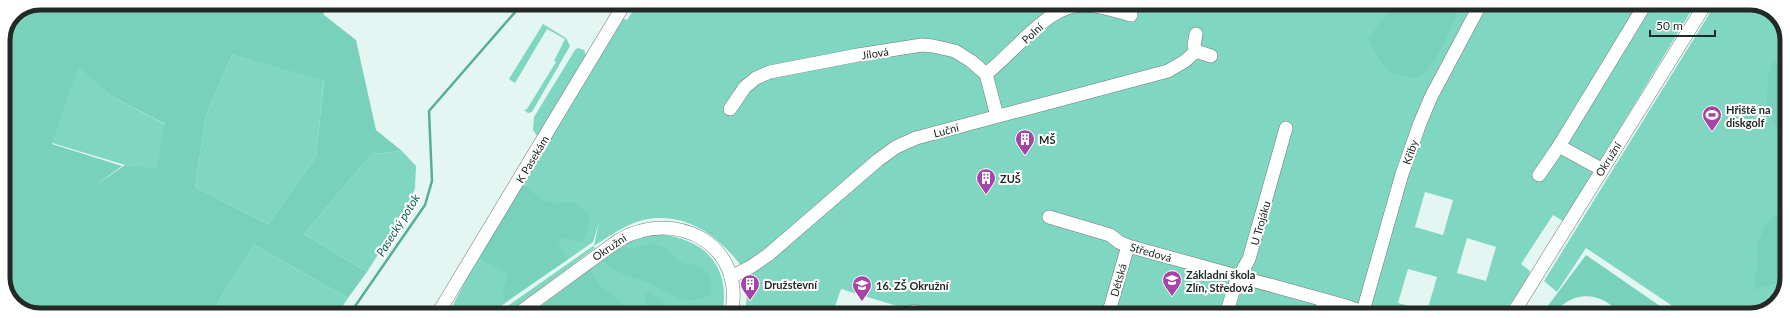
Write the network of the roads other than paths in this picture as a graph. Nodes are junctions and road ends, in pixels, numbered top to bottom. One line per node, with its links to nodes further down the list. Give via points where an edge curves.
1 (621, 10): 23 (street, K Pasekám)
2 (1060, 10): 11 (street, Polní, via 1044,21)
3 (1110, 10): 7 (street, Polní)
4 (1477, 10): 30 (street, Křiby, via 1420,124 1401,180)
5 (1642, 10): 15 (street)
6 (1702, 10): 16 (street, Okružní)
7 (1131, 15)
8 (1196, 34): 9 (street)
9 (1196, 51): 10 (street); 13 (street, Luční, via 1186,61 1168,71)
10 (1211, 56)
11 (986, 74): 12 (street, Jílová, via 971,60 955,51 922,45 770,72 756,78 745,87); 13 (street)
12 (730, 110)
13 (997, 116): 20 (street, Luční, via 916,138 896,147 768,255)
14 (1286, 128): 21 (street, U Trojáku, via 1249,259)
15 (1559, 146): 16 (street); 17 (street)
16 (1601, 169): 31 (street, Okružní)
17 (1539, 175)
18 (1049, 217): 19 (street, Středová, via 1110,235)
19 (1128, 246): 21 (street, Středová); 26 (street, Dětská)
20 (731, 276): 24 (street, Okružní, via 714,249 696,235 672,227 650,228 635,231 619,240); 25 (street, Okružní, via 734,297)
21 (1239, 278): 22 (street, Středová); 27 (street, U Trojáku)
22 (1324, 300): 28 (street); 29 (street, Středová)
23 (441, 308)
24 (526, 308)
25 (732, 308)
26 (1110, 308)
27 (1228, 308)
28 (1322, 308)
29 (1350, 308)
30 (1368, 308)
31 (1516, 308)

